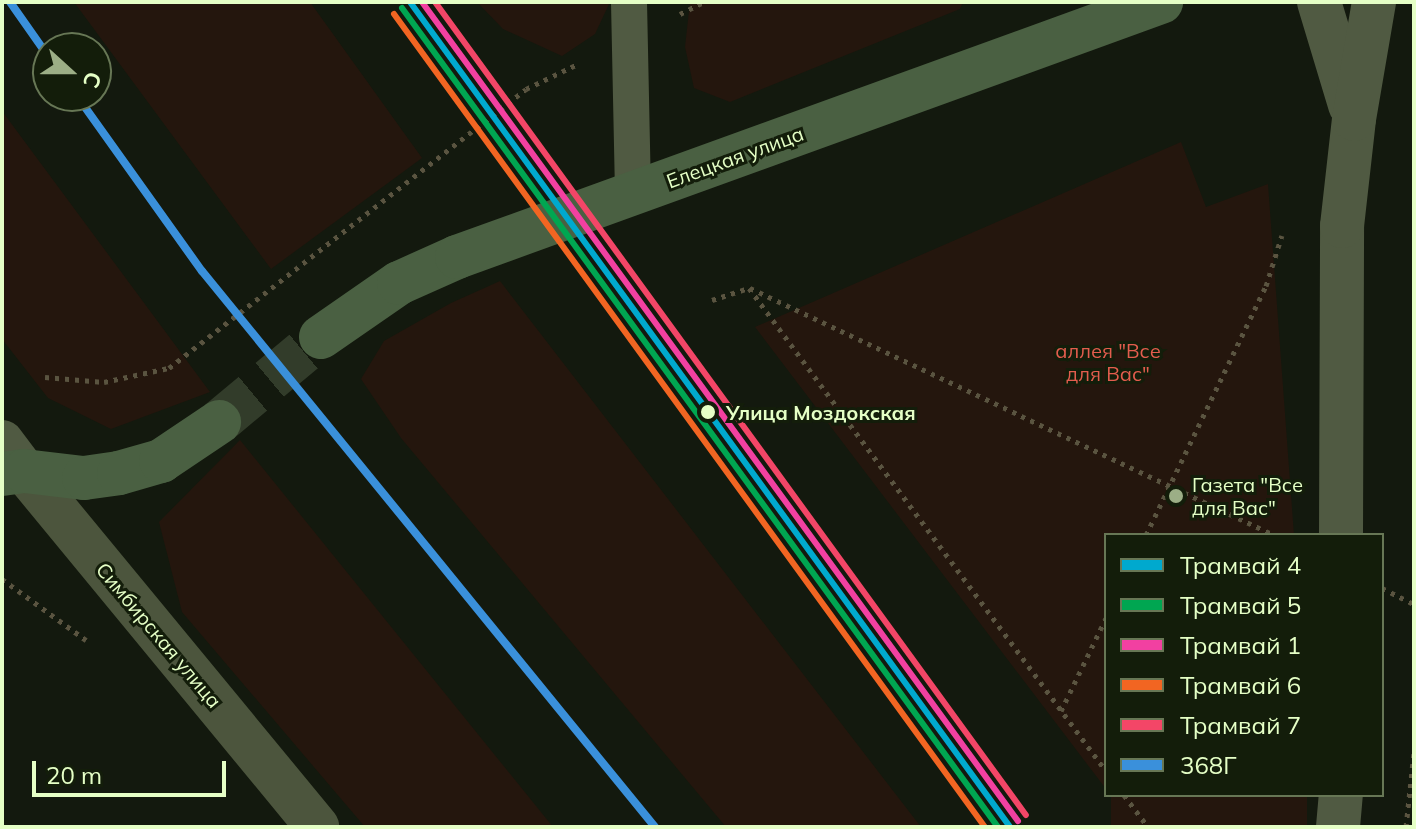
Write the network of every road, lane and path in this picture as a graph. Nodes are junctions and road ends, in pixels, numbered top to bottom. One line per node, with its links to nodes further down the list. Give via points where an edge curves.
1 (629, 2): 6 (lane)
2 (704, 2): 6 (path)
3 (1161, 2): 8 (main road, Елецкая улица)
4 (1319, 2): 7 (street)
5 (1374, 2): 7 (street)
6 (630, 40): 8 (lane); 13 (path, via 526,89 169,368 104,382)
7 (1354, 119): 19 (street, via 1342,226)
8 (633, 194): 12 (main road, Елецкая улица, via 442,263 399,283)
9 (1284, 230): 16 (path, via 1266,286)
10 (749, 288): 11 (path); 16 (path); 23 (path)
11 (712, 300)
12 (321, 337)
13 (45, 377)
14 (219, 422): 15 (main road, via 161,461 119,473 84,478)
15 (9, 462): 28 (main road, Симбирская улица)
16 (1171, 484): 17 (path); 18 (path)
17 (1147, 533)
18 (1270, 533)
19 (1341, 533)
20 (1384, 589): 21 (path)
21 (1414, 604)
22 (1104, 622): 23 (path)
23 (1061, 711): 25 (path)
24 (1414, 752): 31 (path)
25 (1104, 768)
26 (1126, 797): 29 (path)
27 (1341, 797): 30 (street)
28 (317, 827)
29 (1148, 827)
30 (1338, 827)
31 (1406, 827)

